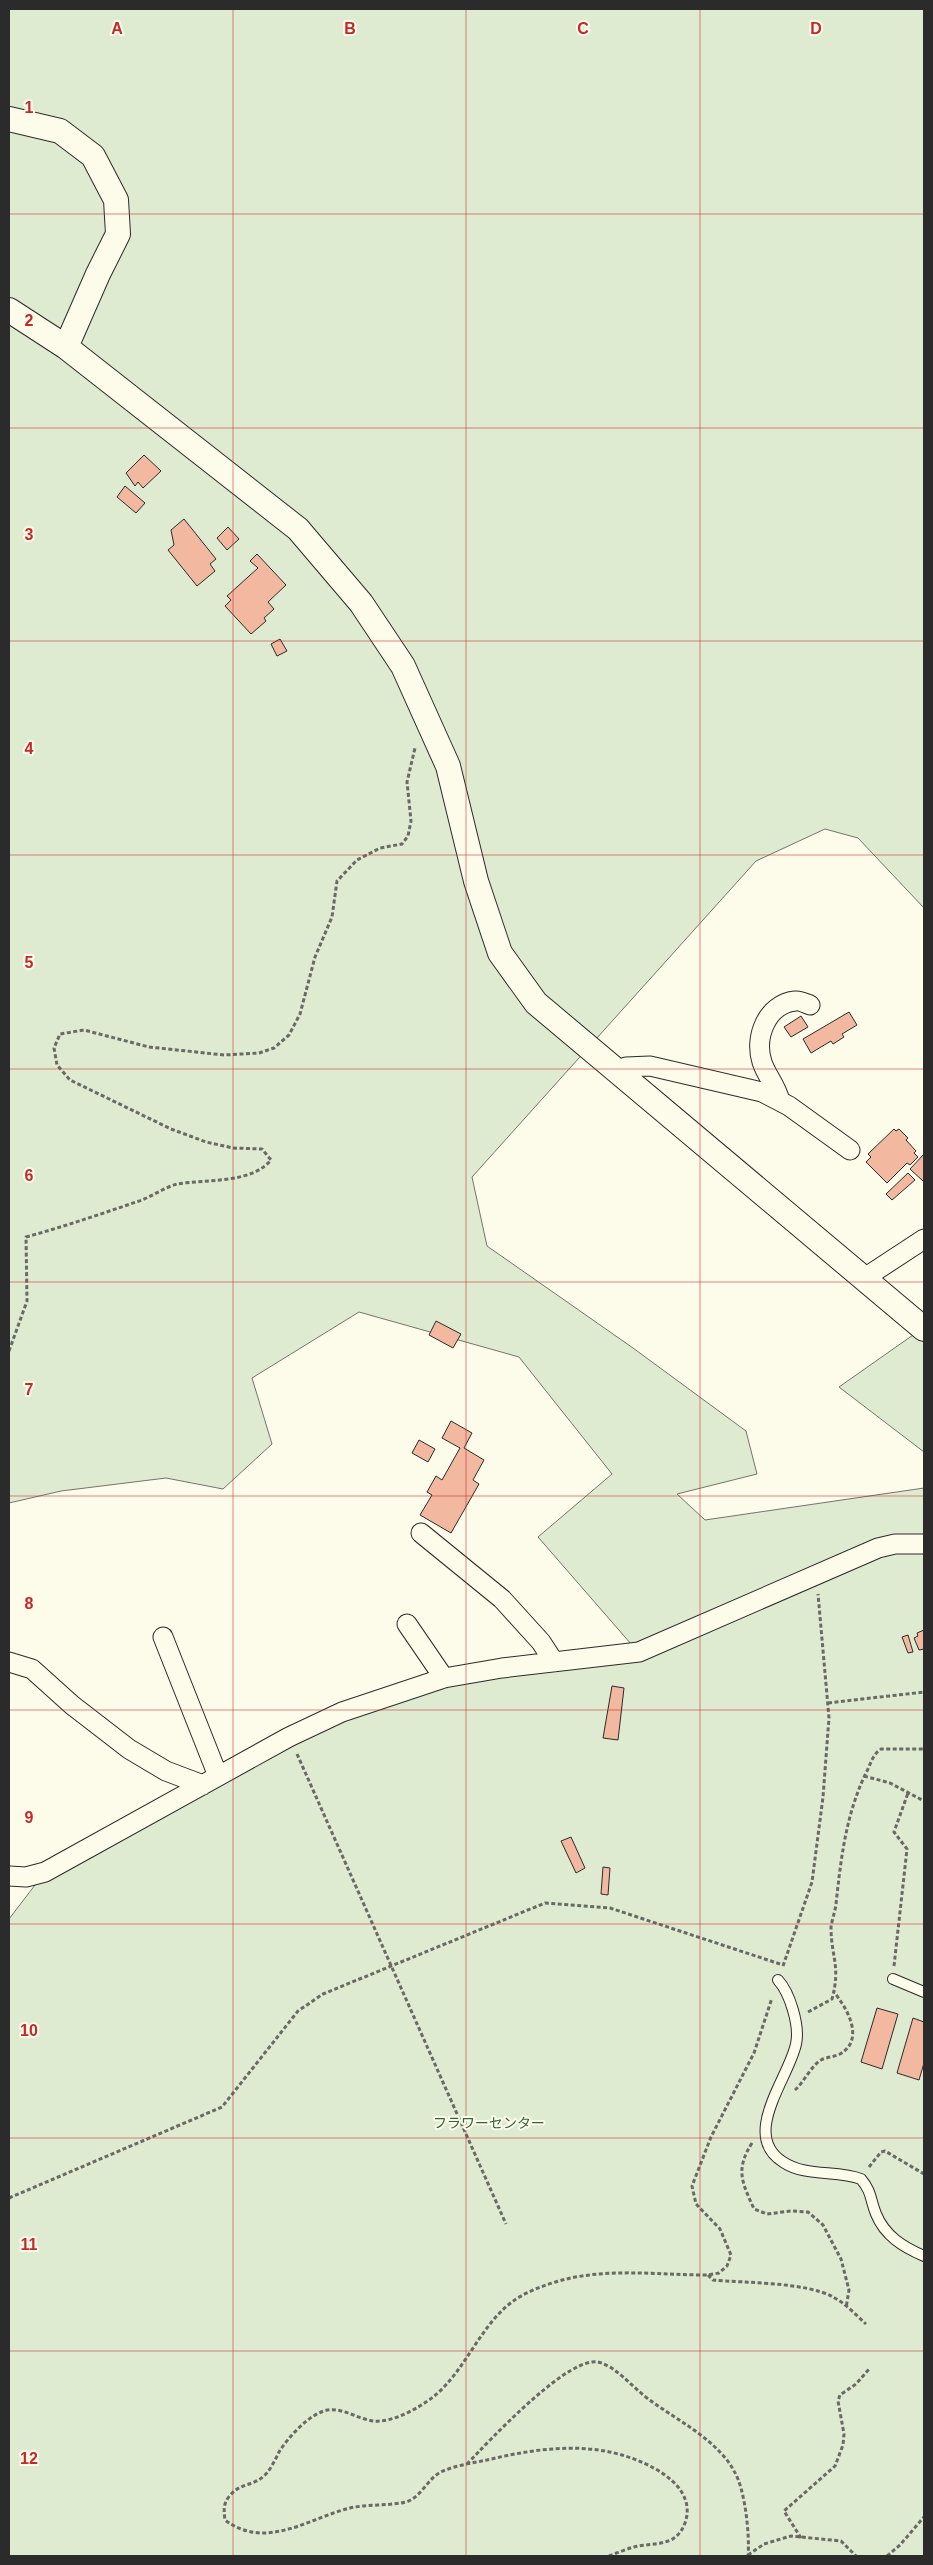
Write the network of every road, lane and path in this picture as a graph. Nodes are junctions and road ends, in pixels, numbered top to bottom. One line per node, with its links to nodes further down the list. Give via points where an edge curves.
1 (9, 119): 3 (street, via 60,131 93,156 116,200 118,234)
2 (9, 310): 3 (street)
3 (66, 347): 4 (street, via 298,529 361,603 403,666)
4 (424, 713): 6 (street, via 448,766 476,881 500,953 536,1003); 12 (path, via 406,782 411,822 408,836 402,844 380,848 357,860 338,881 332,917 315,957 300,1014 289,1036 274,1048 259,1053 224,1055 149,1047 84,1030 60,1034 54,1048 57,1065 70,1080 171,1129 233,1148 262,1149 271,1160 263,1170 175,1185 142,1200 26,1237 27,1301)
5 (810, 1005): 7 (street, via 796,1000 768,1014 760,1041 762,1062)
6 (616, 1071): 7 (street, via 626,1067 650,1066 762,1092); 10 (street)
7 (780, 1101): 8 (street)
8 (850, 1150)
9 (924, 1240): 10 (street)
10 (863, 1279): 11 (street)
11 (924, 1329)
12 (9, 1351)
13 (420, 1533): 19 (street, via 502,1599 541,1642)
14 (924, 1544): 15 (street, via 895,1544 878,1548)
15 (816, 1576): 19 (street, via 639,1652); 22 (path)
16 (407, 1624): 20 (street)
17 (163, 1637): 26 (street)
18 (9, 1662): 26 (street, via 32,1669 129,1750 166,1771)
19 (554, 1662): 20 (street)
20 (444, 1678): 23 (street, via 342,1712)
21 (924, 1692): 22 (path)
22 (828, 1703): 30 (path, via 823,1797 812,1882)
23 (289, 1737): 26 (street); 31 (path)
24 (924, 1749): 25 (path, via 881,1749 876,1752)
25 (864, 1776): 27 (path, via 890,1783); 34 (path, via 853,1804 841,1857 832,1922 838,1976)
26 (211, 1780): 29 (street, via 45,1872 26,1877)
27 (908, 1794): 28 (path); 32 (path, via 894,1832 907,1849)
28 (924, 1801)
29 (9, 1876)
30 (783, 1965): 31 (path, via 610,1908 545,1902); 33 (path)
31 (393, 1966): 41 (path, via 323,1994 298,2011 222,2107); 42 (path)
32 (893, 1979): 35 (lane)
33 (778, 1980): 36 (lane, via 787,1990); 44 (path, via 754,2053 711,2137 692,2186 696,2204 720,2229 730,2255 727,2266 719,2273)
34 (834, 1991): 36 (path, via 832,1998); 37 (path, via 852,2019 852,2038 841,2053 820,2061 794,2091)
35 (924, 1992)
36 (794, 2020): 37 (lane, via 796,2044)
37 (777, 2093): 38 (lane, via 766,2115)
38 (766, 2129): 40 (lane, via 769,2147 782,2162 800,2169); 45 (path, via 755,2138 741,2165 741,2180 754,2209 767,2214 791,2210 808,2212 823,2225 841,2259 849,2290)
39 (924, 2174): 40 (path, via 885,2151 870,2163)
40 (863, 2181): 43 (lane, via 872,2193 883,2227 894,2241)
41 (9, 2198)
42 (506, 2224)
43 (924, 2256)
44 (708, 2275): 45 (path, via 713,2280 824,2293); 48 (path, via 582,2274 527,2292 489,2324 450,2380 433,2397 415,2408 375,2422 331,2409 307,2421 287,2440 266,2474 257,2482 236,2488 226,2500 225,2520 250,2532 295,2529 338,2511 408,2501 436,2474)
45 (846, 2308): 46 (path)
46 (866, 2324)
47 (870, 2368): 50 (path, via 856,2384 840,2395 838,2401 844,2434 835,2466 784,2511)
48 (467, 2465): 51 (path, via 551,2383 584,2364 599,2362 718,2450 736,2472 743,2500); 52 (path, via 527,2451 580,2448 611,2451 664,2474 680,2489 688,2504 682,2531 669,2540)
49 (924, 2517): 54 (path)
50 (801, 2538): 51 (path, via 780,2538); 53 (path, via 841,2541)
51 (748, 2555)
52 (609, 2556)
53 (856, 2556)
54 (887, 2556)

